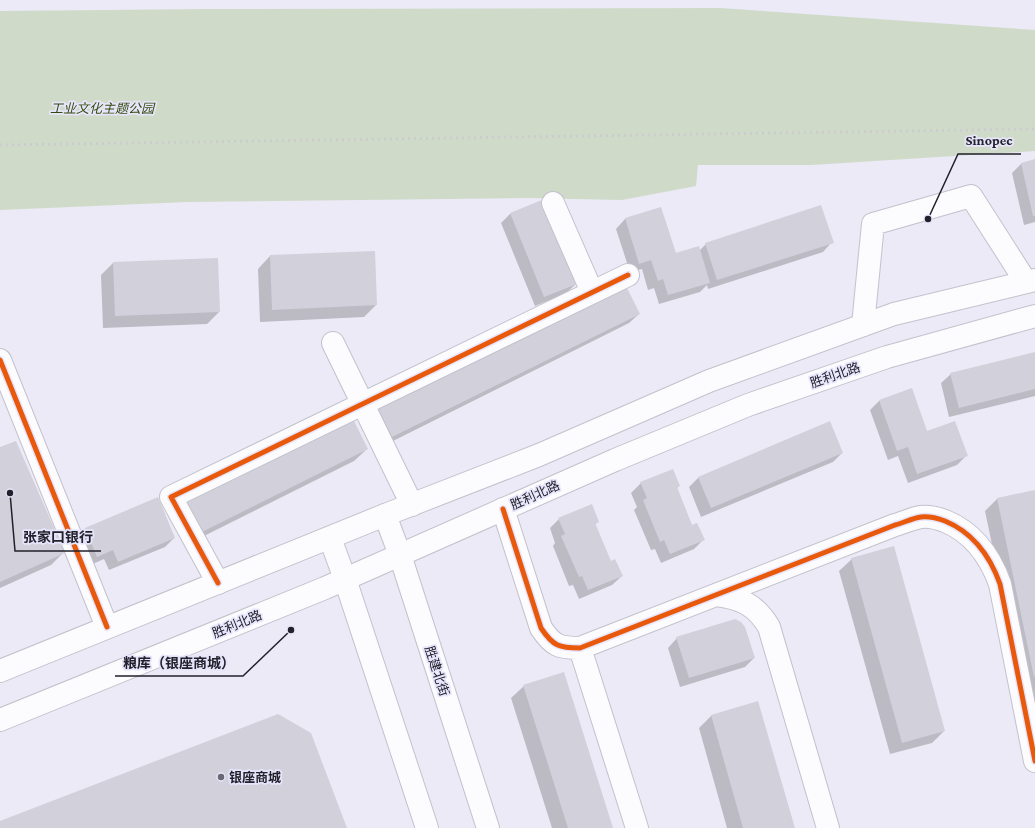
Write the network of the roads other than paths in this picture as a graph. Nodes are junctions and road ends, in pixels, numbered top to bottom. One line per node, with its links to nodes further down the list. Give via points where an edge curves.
1 (553, 203): 4 (main road)
2 (628, 275): 4 (main road)
3 (1030, 281): 6 (main road, via 894,314); 6 (main road, via 971,196 873,224)
4 (592, 292): 9 (main road)
5 (1035, 316): 11 (main road, 胜利北路, via 887,357 748,405)
6 (863, 325): 10 (main road, via 709,380 539,455)
7 (333, 343): 9 (main road)
8 (0, 360): 18 (main road)
9 (363, 404): 10 (main road); 16 (main road, via 171,497)
10 (412, 505): 12 (main road)
11 (503, 509): 14 (main road, 胜利北路); 19 (main road, via 541,628 550,641 566,648)
12 (385, 515): 13 (main road); 14 (main road, 胜建北街)
13 (330, 538): 15 (main road); 16 (main road)
14 (400, 555): 15 (main road, 胜利北路); 24 (main road, 胜建北街)
15 (346, 579): 21 (main road, 胜利北路); 23 (main road)
16 (218, 583): 18 (main road)
17 (716, 595): 19 (main road); 22 (main road, via 921,517 934,517 954,525 970,535 984,550 995,569); 26 (main road, via 732,597 749,604 762,615 769,627)
18 (107, 627): 20 (main road)
19 (580, 648): 25 (main road)
20 (0, 671)
21 (0, 720)
22 (1035, 761)
23 (427, 828)
24 (488, 828)
25 (637, 828)
26 (828, 828)

